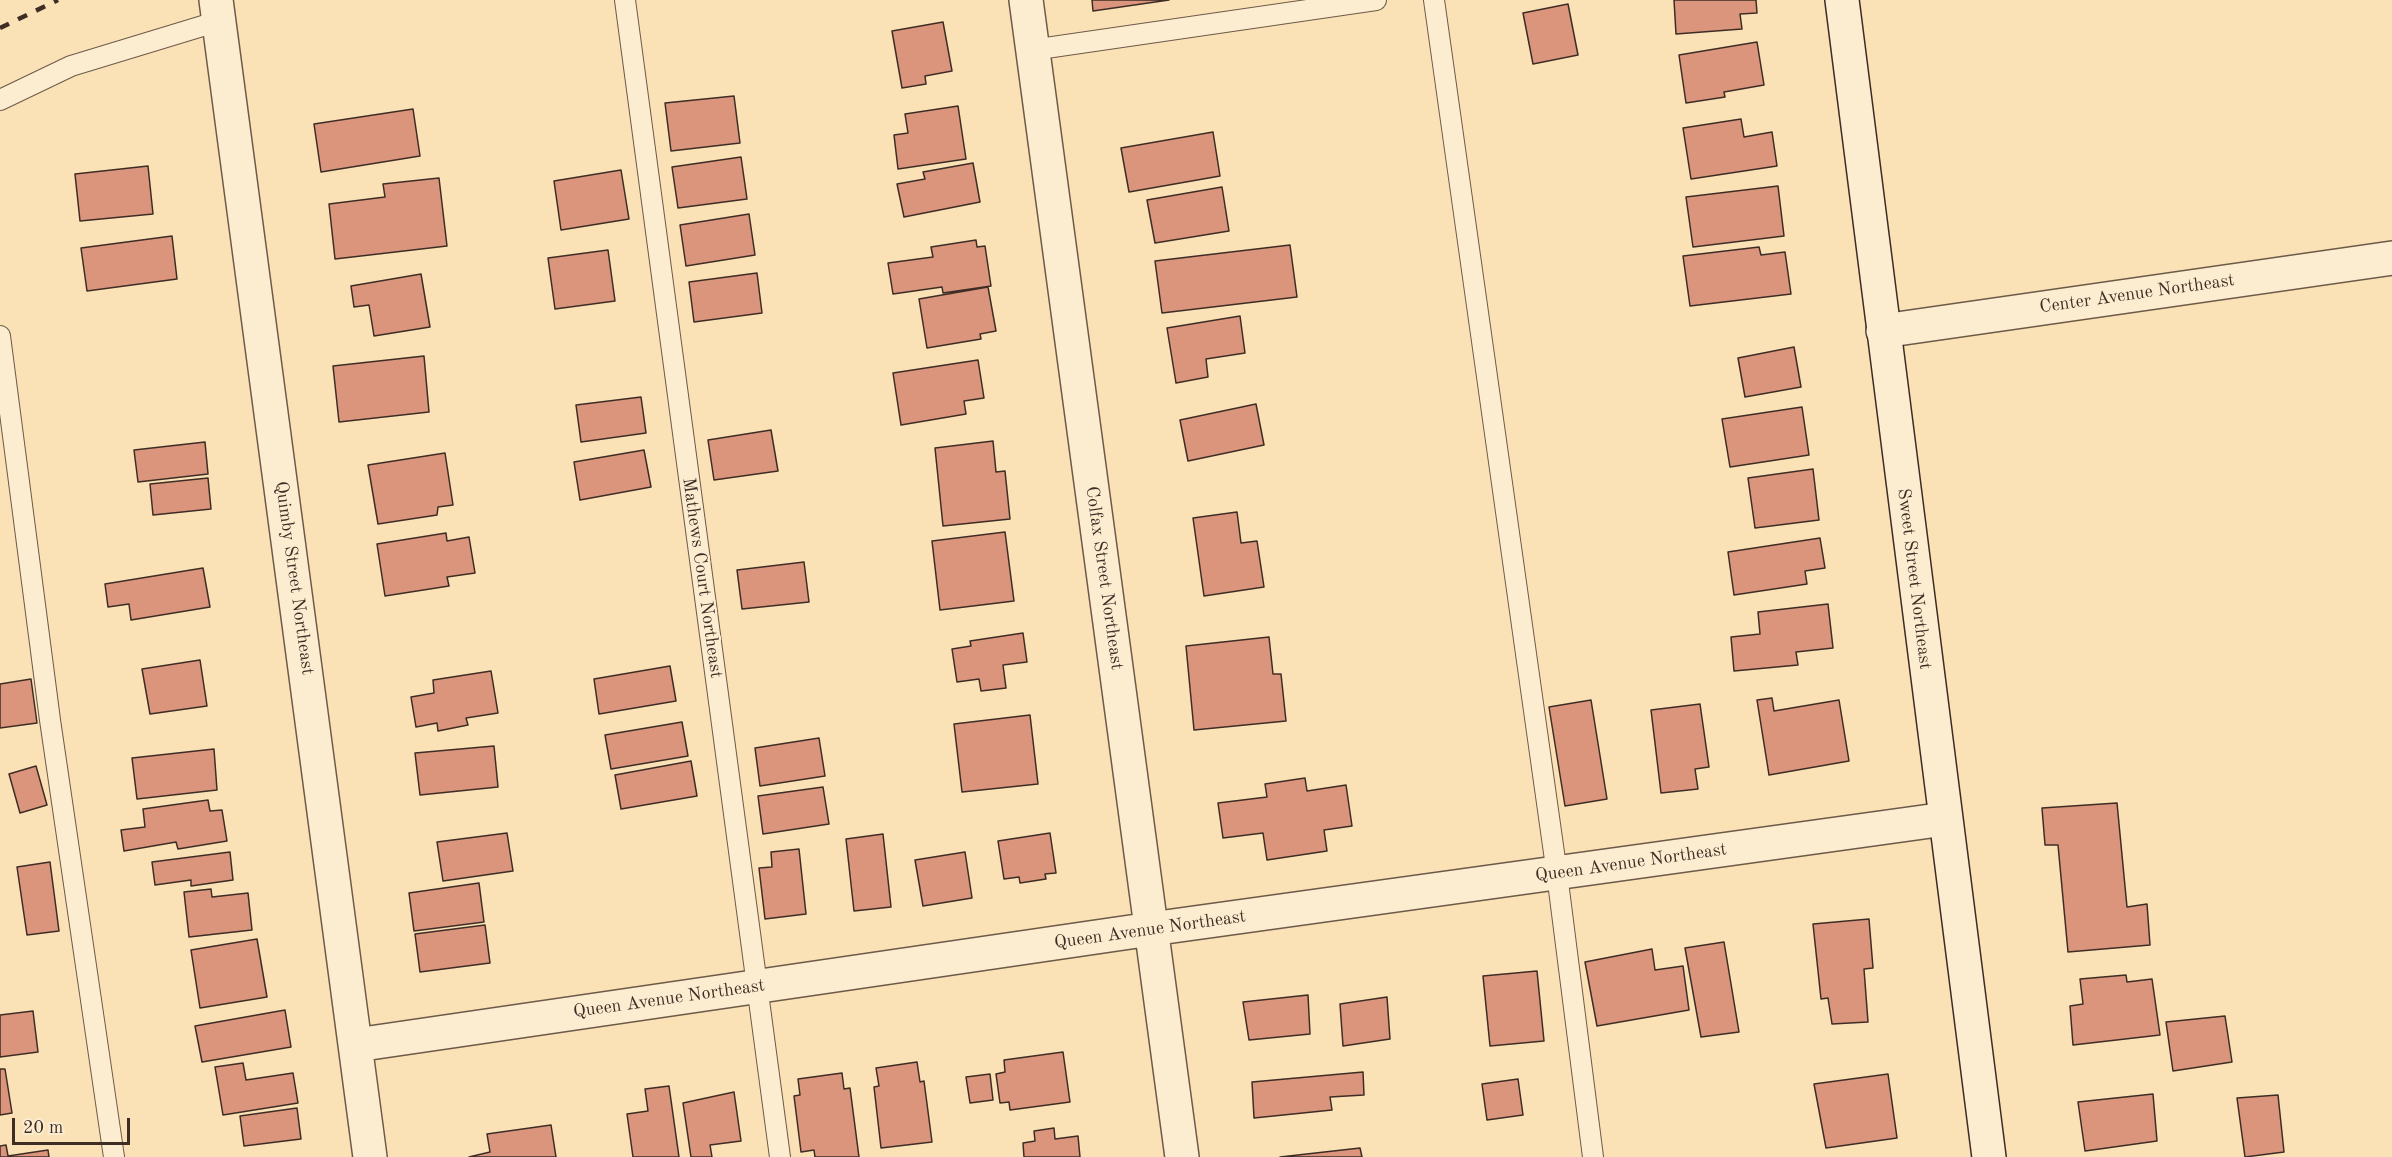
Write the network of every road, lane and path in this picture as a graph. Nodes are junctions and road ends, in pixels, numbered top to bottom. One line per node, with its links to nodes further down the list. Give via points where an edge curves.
1 (624, 0): 15 (lane, Mathews Court Northeast)
2 (1026, 0): 7 (street, Colfax Street Northeast)
3 (1376, 0): 7 (lane)
4 (1434, 0): 13 (lane)
5 (1842, 0): 10 (street, Sweet Street Northeast)
6 (218, 10): 8 (lane, via 71,66); 16 (street, Quimby Street Northeast)
7 (1032, 50): 14 (street, Colfax Street Northeast)
8 (0, 100)
9 (2392, 258): 10 (street, Center Avenue Northeast)
10 (1883, 332): 12 (street, Sweet Street Northeast)
11 (0, 336): 17 (lane, via 50,720)
12 (1944, 819): 13 (street, Queen Avenue Northeast); 22 (street, Sweet Street Northeast)
13 (1557, 874): 14 (street, Queen Avenue Northeast); 21 (lane)
14 (1151, 929): 15 (street, Queen Avenue Northeast); 20 (street, Colfax Street Northeast)
15 (757, 987): 16 (street, Queen Avenue Northeast); 19 (lane, Mathews Court Northeast)
16 (356, 1045): 18 (street, Quimby Street Northeast)
17 (114, 1157)
18 (370, 1157)
19 (780, 1157)
20 (1182, 1157)
21 (1593, 1157)
22 (1989, 1157)

